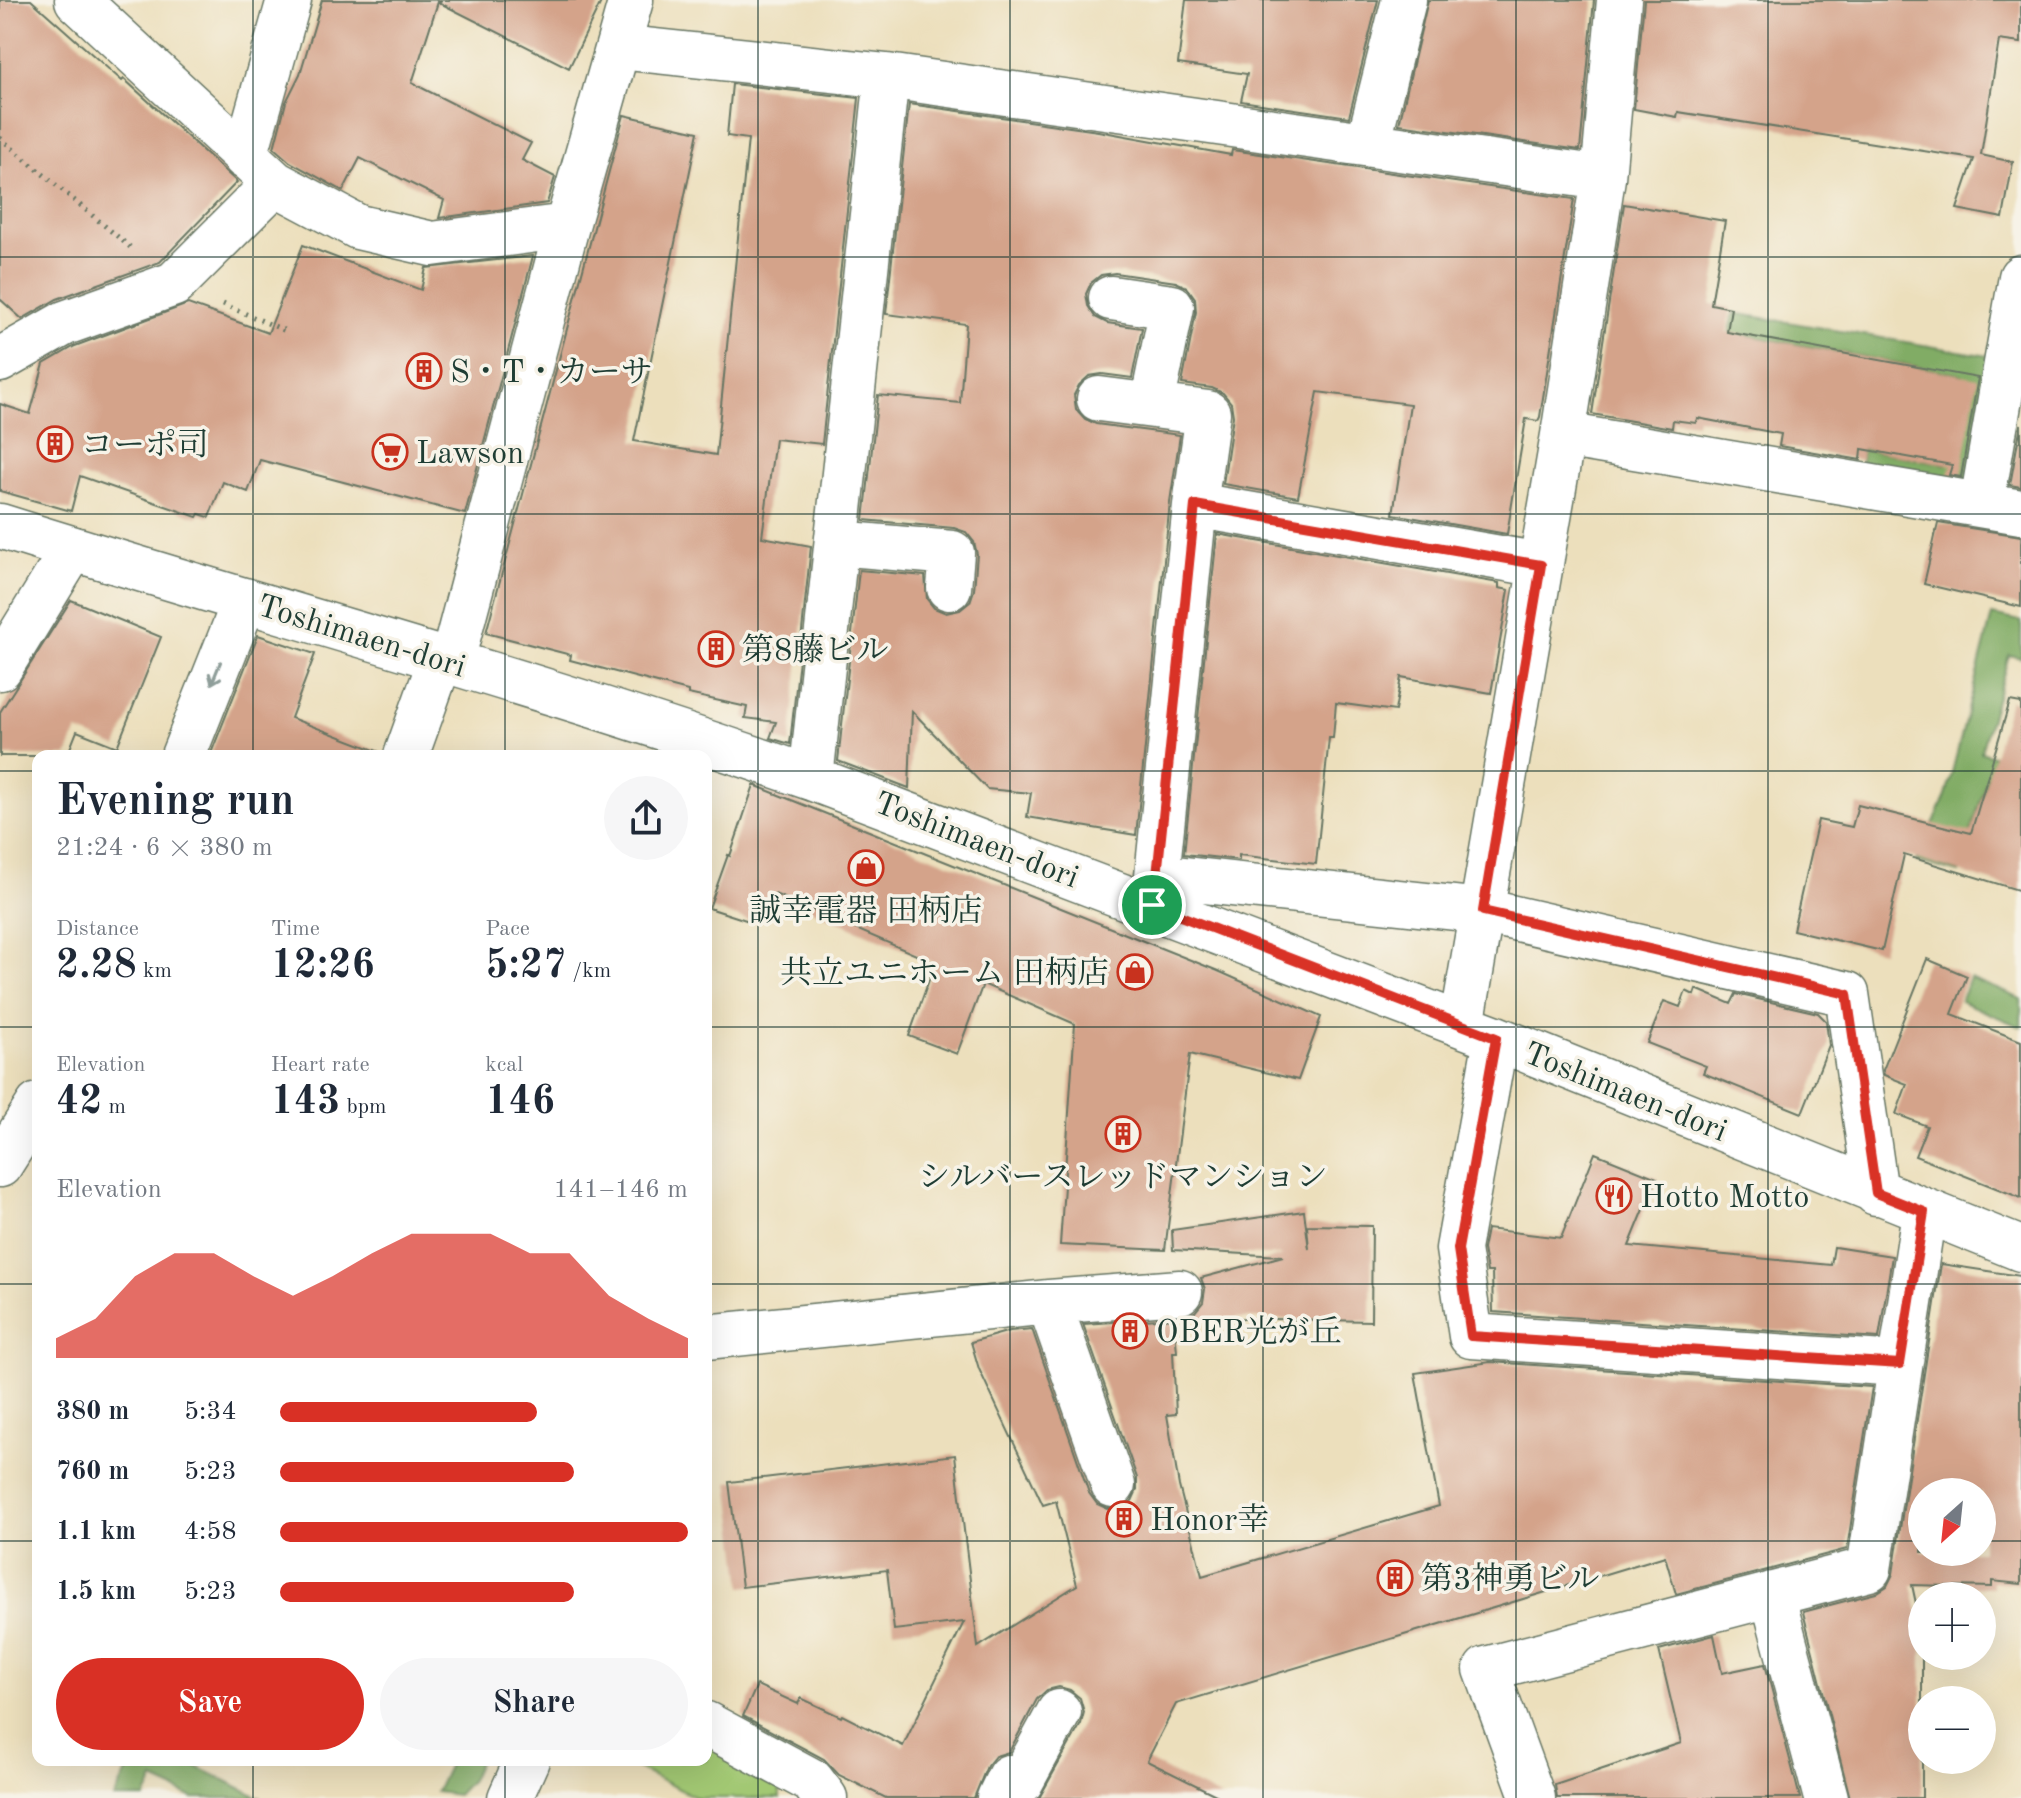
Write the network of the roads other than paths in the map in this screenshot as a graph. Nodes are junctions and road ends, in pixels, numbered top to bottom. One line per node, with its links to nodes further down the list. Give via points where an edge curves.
1 (77, 0): 9 (street)
2 (289, 0): 9 (street)
3 (631, 0): 6 (street)
4 (1404, 0): 8 (street)
5 (1619, 0): 10 (street)
6 (618, 47): 7 (street); 11 (street)
7 (887, 76): 8 (street); 21 (street)
8 (1368, 144): 10 (street)
9 (260, 170): 11 (street, via 358,227 432,244); 14 (street, via 174,284 65,323)
10 (1603, 178): 17 (street)
11 (567, 226): 26 (street)
12 (2021, 277): 19 (street)
13 (1111, 298): 16 (street, via 1172,307)
14 (0, 360)
15 (1099, 399): 16 (street)
16 (1152, 405): 18 (street, via 1208,413)
17 (1563, 435): 19 (street); 23 (street)
18 (1195, 505): 23 (street); 33 (street)
19 (2001, 507)
20 (0, 526): 22 (street, Toshimaen-dori)
21 (837, 543): 24 (street, via 952,553); 32 (street)
22 (73, 549): 25 (street, Toshimaen-dori); 27 (street)
23 (1541, 565): 34 (street)
24 (949, 588)
25 (245, 600): 26 (street, Toshimaen-dori); 28 (street, one-way to 28)
26 (446, 659): 29 (street); 30 (street, Toshimaen-dori)
27 (0, 668)
28 (185, 750)
29 (408, 750)
30 (681, 750)
31 (712, 762): 32 (street, Toshimaen-dori)
32 (811, 778): 33 (street, Toshimaen-dori)
33 (1154, 891): 34 (street); 35 (street, Toshimaen-dori)
34 (1483, 911): 35 (street); 38 (street, via 1847,994)
35 (1479, 1032): 38 (street, Toshimaen-dori); 44 (street, via 1458,1249 1471,1336)
36 (32, 1114): 37 (street)
37 (0, 1163)
38 (1876, 1193): 39 (street, Toshimaen-dori)
39 (1924, 1212): 40 (street, Toshimaen-dori); 44 (street)
40 (2021, 1249)
41 (1180, 1292): 42 (street)
42 (1049, 1302): 43 (street); 45 (street)
43 (712, 1336)
44 (1900, 1364): 46 (street, via 1869,1569)
45 (1113, 1485)
46 (1772, 1594): 53 (street, via 1486,1669); 54 (street)
47 (1059, 1712): 52 (street, via 1021,1782 1009,1777)
48 (712, 1727): 51 (street, via 812,1781)
49 (524, 1766): 50 (street)
50 (510, 1798)
51 (825, 1798)
52 (999, 1798)
53 (1533, 1798)
54 (1826, 1798)

